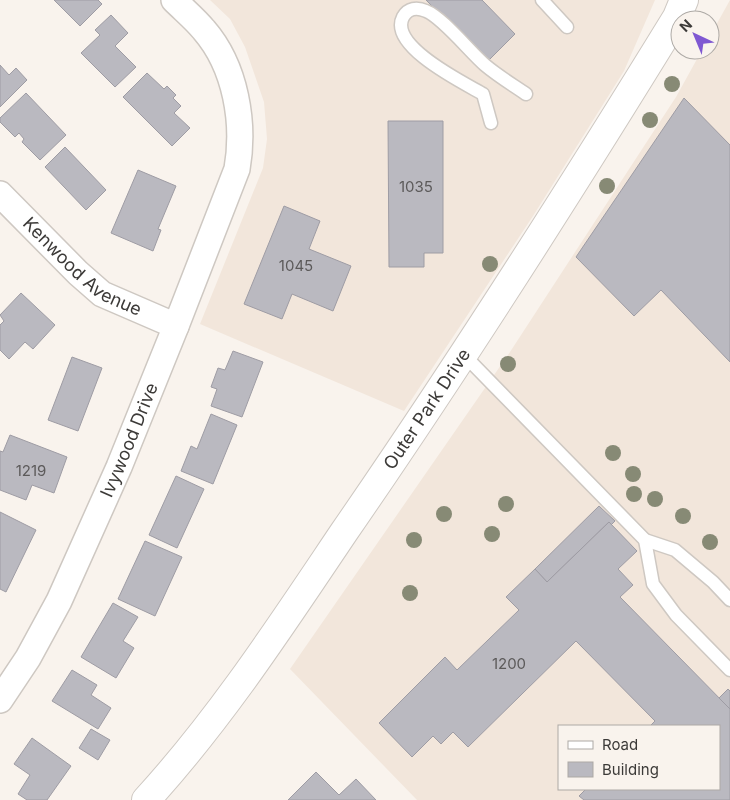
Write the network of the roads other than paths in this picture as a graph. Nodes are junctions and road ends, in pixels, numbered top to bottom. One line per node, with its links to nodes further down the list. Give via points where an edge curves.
1 (174, 0): 8 (street, Ivywood Drive, via 205,31 220,54 236,100 240,124 237,169)
2 (542, 0): 4 (lane)
3 (684, 0): 9 (street, Outer Park Drive, via 572,187)
4 (567, 27)
5 (526, 94): 6 (lane, via 486,65 428,11 416,8 407,12 400,28 403,37 435,67 483,94)
6 (491, 123)
7 (0, 194): 8 (street, Kenwood Avenue, via 102,294)
8 (176, 326): 13 (street, Ivywood Drive, via 59,601 28,658)
9 (464, 355): 10 (lane); 14 (street, Outer Park Drive, via 232,694)
10 (646, 540): 11 (lane, via 675,550); 12 (lane, via 653,584 676,615)
11 (730, 600)
12 (730, 670)
13 (0, 700)
14 (155, 797)

